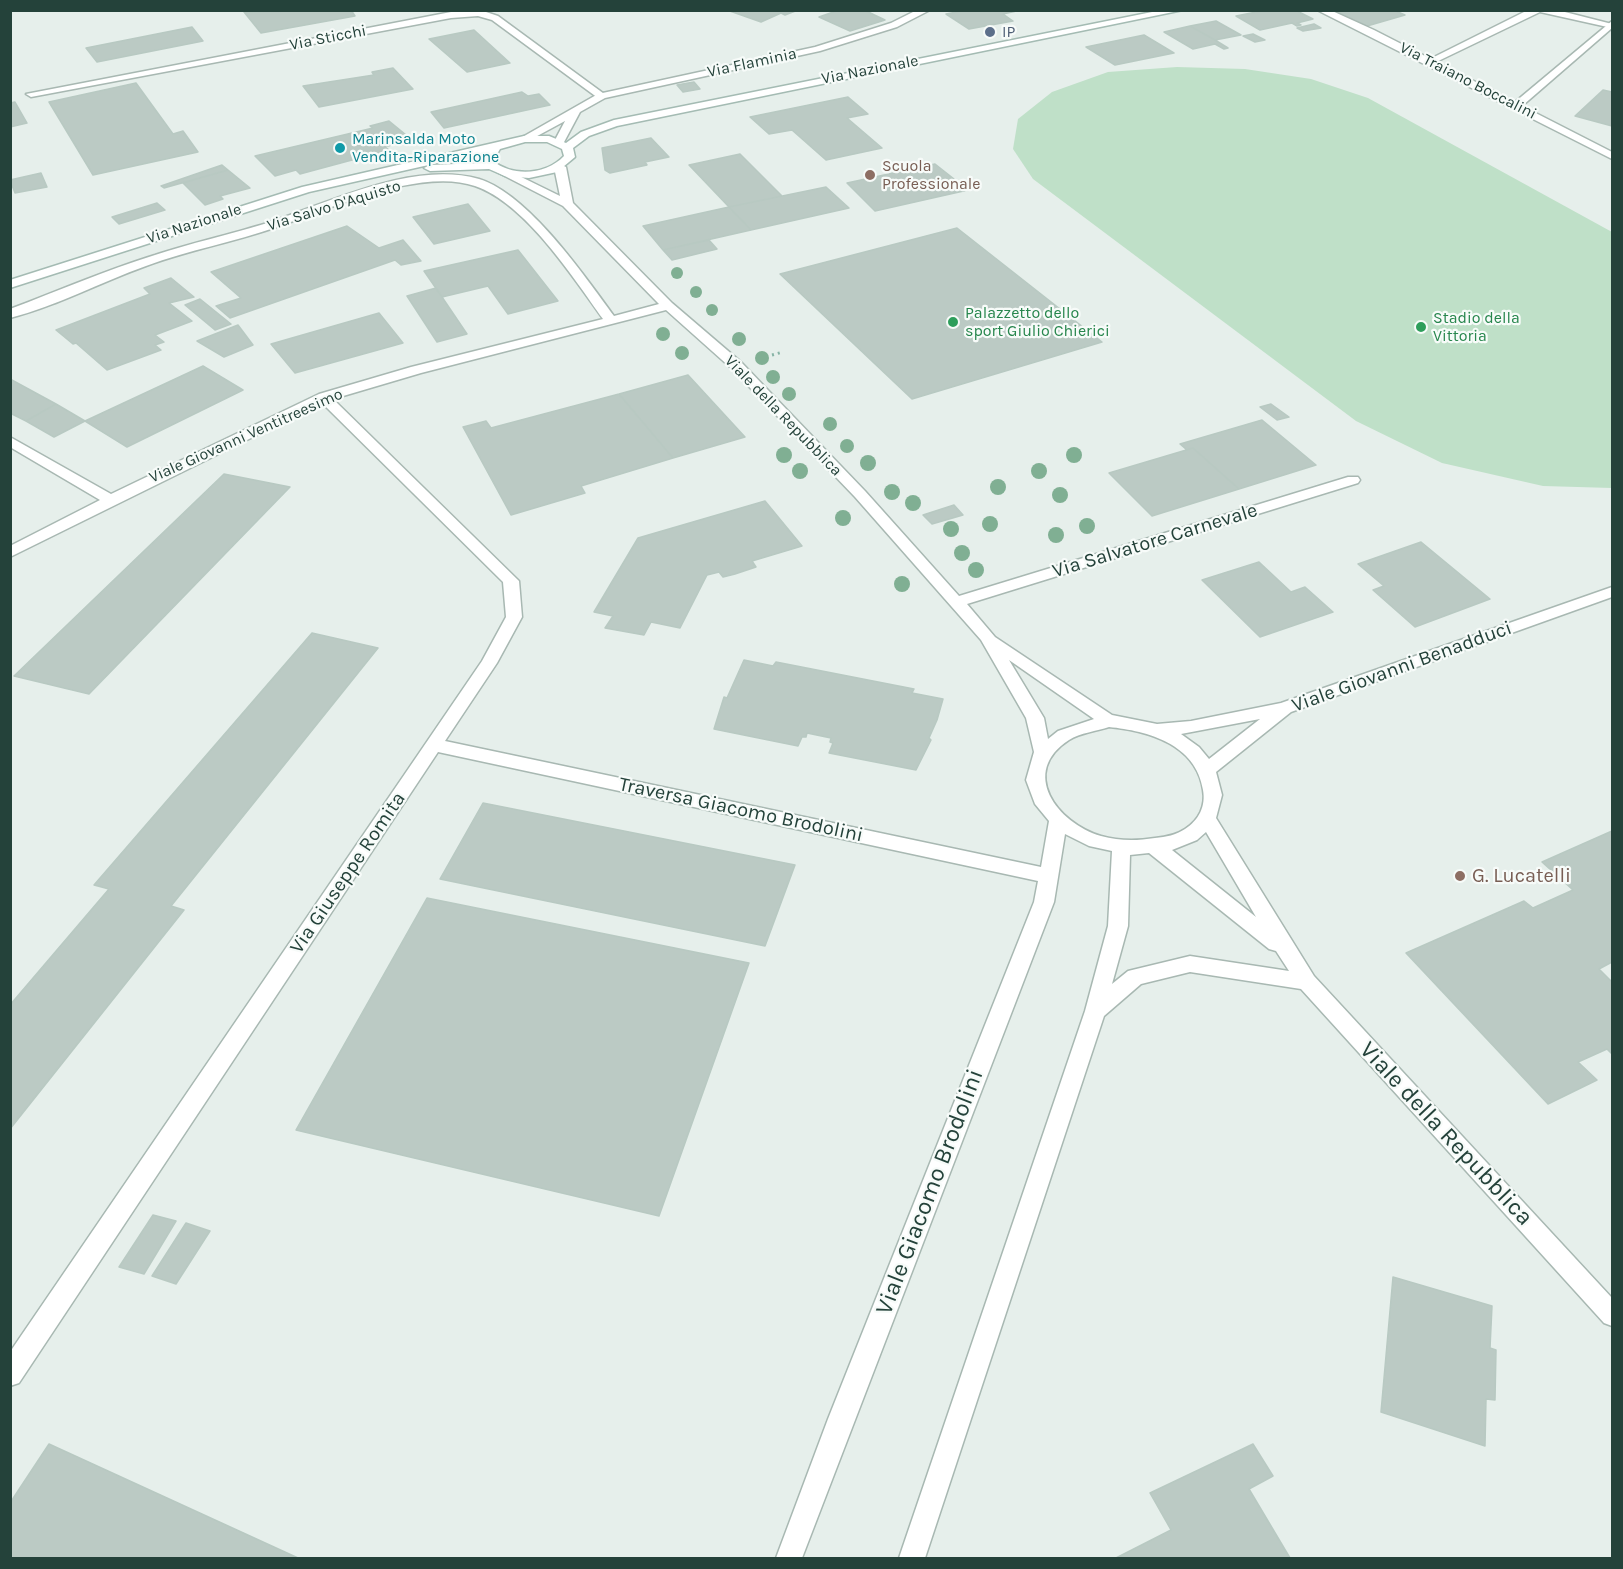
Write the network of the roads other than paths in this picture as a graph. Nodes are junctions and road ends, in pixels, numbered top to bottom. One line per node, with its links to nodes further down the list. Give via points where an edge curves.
1 (926, 10): 9 (street, Via Flaminia, via 894,25 817,49)
2 (1179, 10): 13 (street, Via Nazionale, via 636,118)
3 (1321, 10): 7 (street, Via Traiano Boccalini)
4 (1536, 10): 7 (street)
5 (1544, 10): 6 (street)
6 (1612, 25): 10 (street)
7 (1429, 62): 10 (street, Via Traiano Boccalini)
8 (32, 94): 9 (street, Via Sticchi, via 451,15 479,13 495,18)
9 (602, 96): 11 (street, Via Flaminia)
10 (1517, 105): 15 (street, Via Traiano Boccalini)
11 (576, 110): 12 (street, Via Flaminia); 13 (street)
12 (524, 139): 13 (street); 14 (street, Via Nazionale)
13 (563, 145): 17 (street, via 570,157)
14 (496, 147): 16 (street, via 487,157); 18 (street, Via Nazionale)
15 (1612, 156)
16 (491, 166): 18 (street, Via Nazionale); 19 (street, Viale della Repubblica)
17 (560, 166): 19 (street, via 532,174); 20 (street)
18 (381, 172): 21 (street, Via Nazionale, via 252,206)
19 (503, 172): 20 (street, Viale della Repubblica)
20 (567, 204): 22 (street, Viale della Repubblica)
21 (10, 284)
22 (668, 306): 24 (street, Viale Giovanni Ventitreesimo); 31 (street, Viale della Repubblica, via 736,365)
23 (10, 314): 24 (street, Via Salvo D'Aquisto, via 143,262 393,185 440,178 477,182 518,208)
24 (611, 320): 25 (street, Viale Giovanni Ventitreesimo)
25 (324, 398): 28 (street, Viale Giovanni Ventitreesimo); 36 (street, Via Giuseppe Romita, via 511,580 514,617 489,663)
26 (10, 441): 28 (street)
27 (1353, 480): 31 (street, Via Salvatore Carnevale)
28 (111, 500): 29 (street, Viale Giovanni Ventitreesimo)
29 (10, 552)
30 (1612, 592): 33 (street, Viale Giovanni Benadduci)
31 (957, 602): 32 (street, Viale della Repubblica)
32 (987, 637): 34 (street, Viale della Repubblica); 37 (street, Viale della Repubblica, via 1035,718)
33 (1285, 708): 35 (street); 38 (street, Viale Giovanni Benadduci)
34 (1108, 721): 35 (street); 37 (street, via 1058,736)
35 (1157, 730): 38 (street, via 1195,753)
36 (434, 745): 43 (street, Traversa Giacomo Brodolini); 48 (street, Via Giuseppe Romita)
37 (1042, 751): 40 (street, via 1035,768 1036,786 1043,805)
38 (1208, 769): 39 (street, via 1214,803)
39 (1207, 819): 41 (street, via 1178,842); 44 (street, Viale della Repubblica)
40 (1058, 821): 42 (street, via 1075,834); 43 (street, Viale Giacomo Brodolini)
41 (1156, 848): 42 (street); 44 (street, Viale della Repubblica)
42 (1121, 849): 46 (street, via 1118,926)
43 (1049, 876): 49 (street, Viale Giacomo Brodolini, via 1044,902)
44 (1284, 949): 45 (street, Viale della Repubblica)
45 (1307, 982): 46 (street, via 1190,964 1135,977); 47 (street, Viale della Repubblica)
46 (1095, 1011): 50 (street)
47 (1612, 1315)
48 (10, 1374)
49 (789, 1558)
50 (912, 1558)

